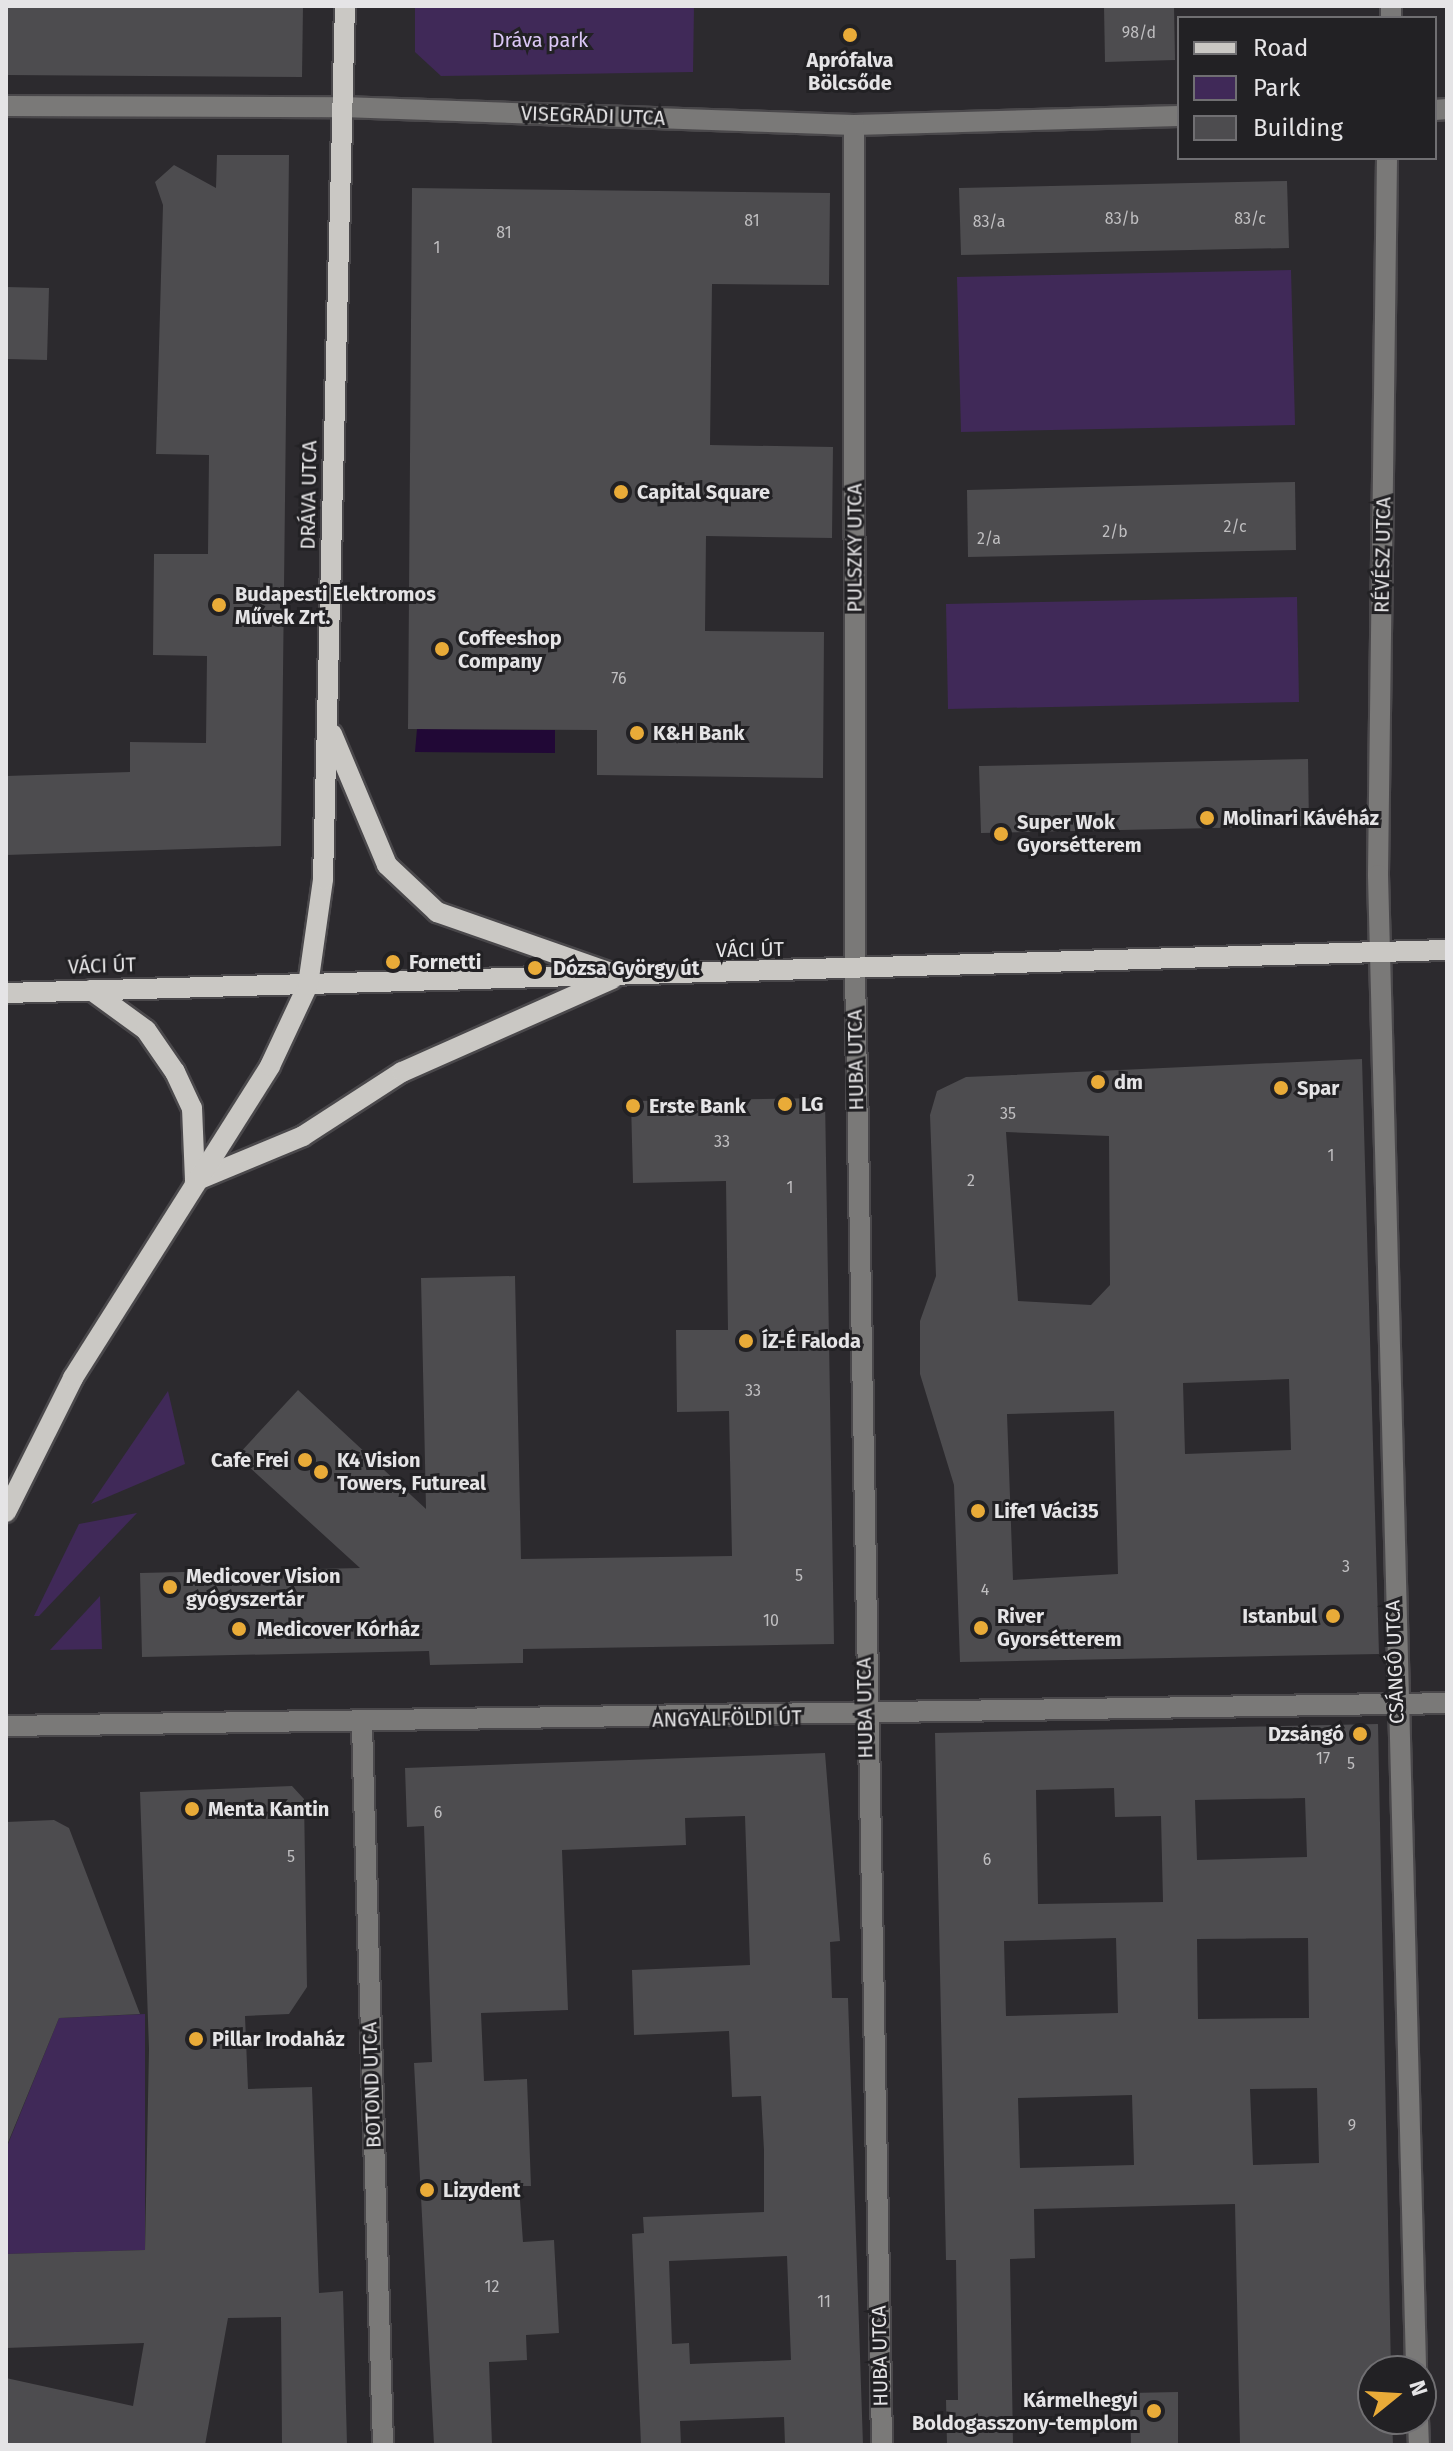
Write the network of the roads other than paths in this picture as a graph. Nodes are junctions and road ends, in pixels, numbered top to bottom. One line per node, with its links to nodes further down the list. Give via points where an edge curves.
1 (345, 6): 3 (main road, DRÁVA UTCA)
2 (6, 106): 3 (street, VISEGRÁDI UTCA)
3 (342, 107): 5 (street, VISEGRÁDI UTCA); 7 (main road, DRÁVA UTCA)
4 (1177, 116): 5 (street, VISEGRÁDI UTCA)
5 (854, 125): 10 (street, PULSZKY UTCA)
6 (1387, 160): 9 (street, RÉVÉSZ UTCA)
7 (327, 720): 11 (main road, via 387,865 437,912); 12 (main road, DRÁVA UTCA, via 323,879)
8 (1447, 950): 9 (main road, VÁCI ÚT)
9 (1382, 952): 10 (main road, VÁCI ÚT); 18 (street, CSÁNGÓ UTCA)
10 (855, 971): 11 (main road, VÁCI ÚT); 19 (street, HUBA UTCA)
11 (619, 976): 12 (main road, VÁCI ÚT); 15 (main road, via 402,1072 303,1136)
12 (308, 985): 13 (main road, VÁCI ÚT); 15 (main road, via 270,1066)
13 (91, 990): 14 (main road, VÁCI ÚT); 15 (main road, via 146,1030 175,1072 192,1108)
14 (6, 993)
15 (195, 1181): 16 (main road, via 73,1378)
16 (6, 1512)
17 (1447, 1703): 18 (street, ANGYALFÖLDI ÚT)
18 (1396, 1704): 19 (street, ANGYALFÖLDI ÚT); 22 (street, CSÁNGÓ UTCA)
19 (865, 1717): 20 (street, ANGYALFÖLDI ÚT); 24 (street, HUBA UTCA)
20 (362, 1725): 21 (street, ANGYALFÖLDI ÚT); 23 (street, BOTOND UTCA)
21 (6, 1726)
22 (1416, 2355)
23 (383, 2445)
24 (882, 2445)

